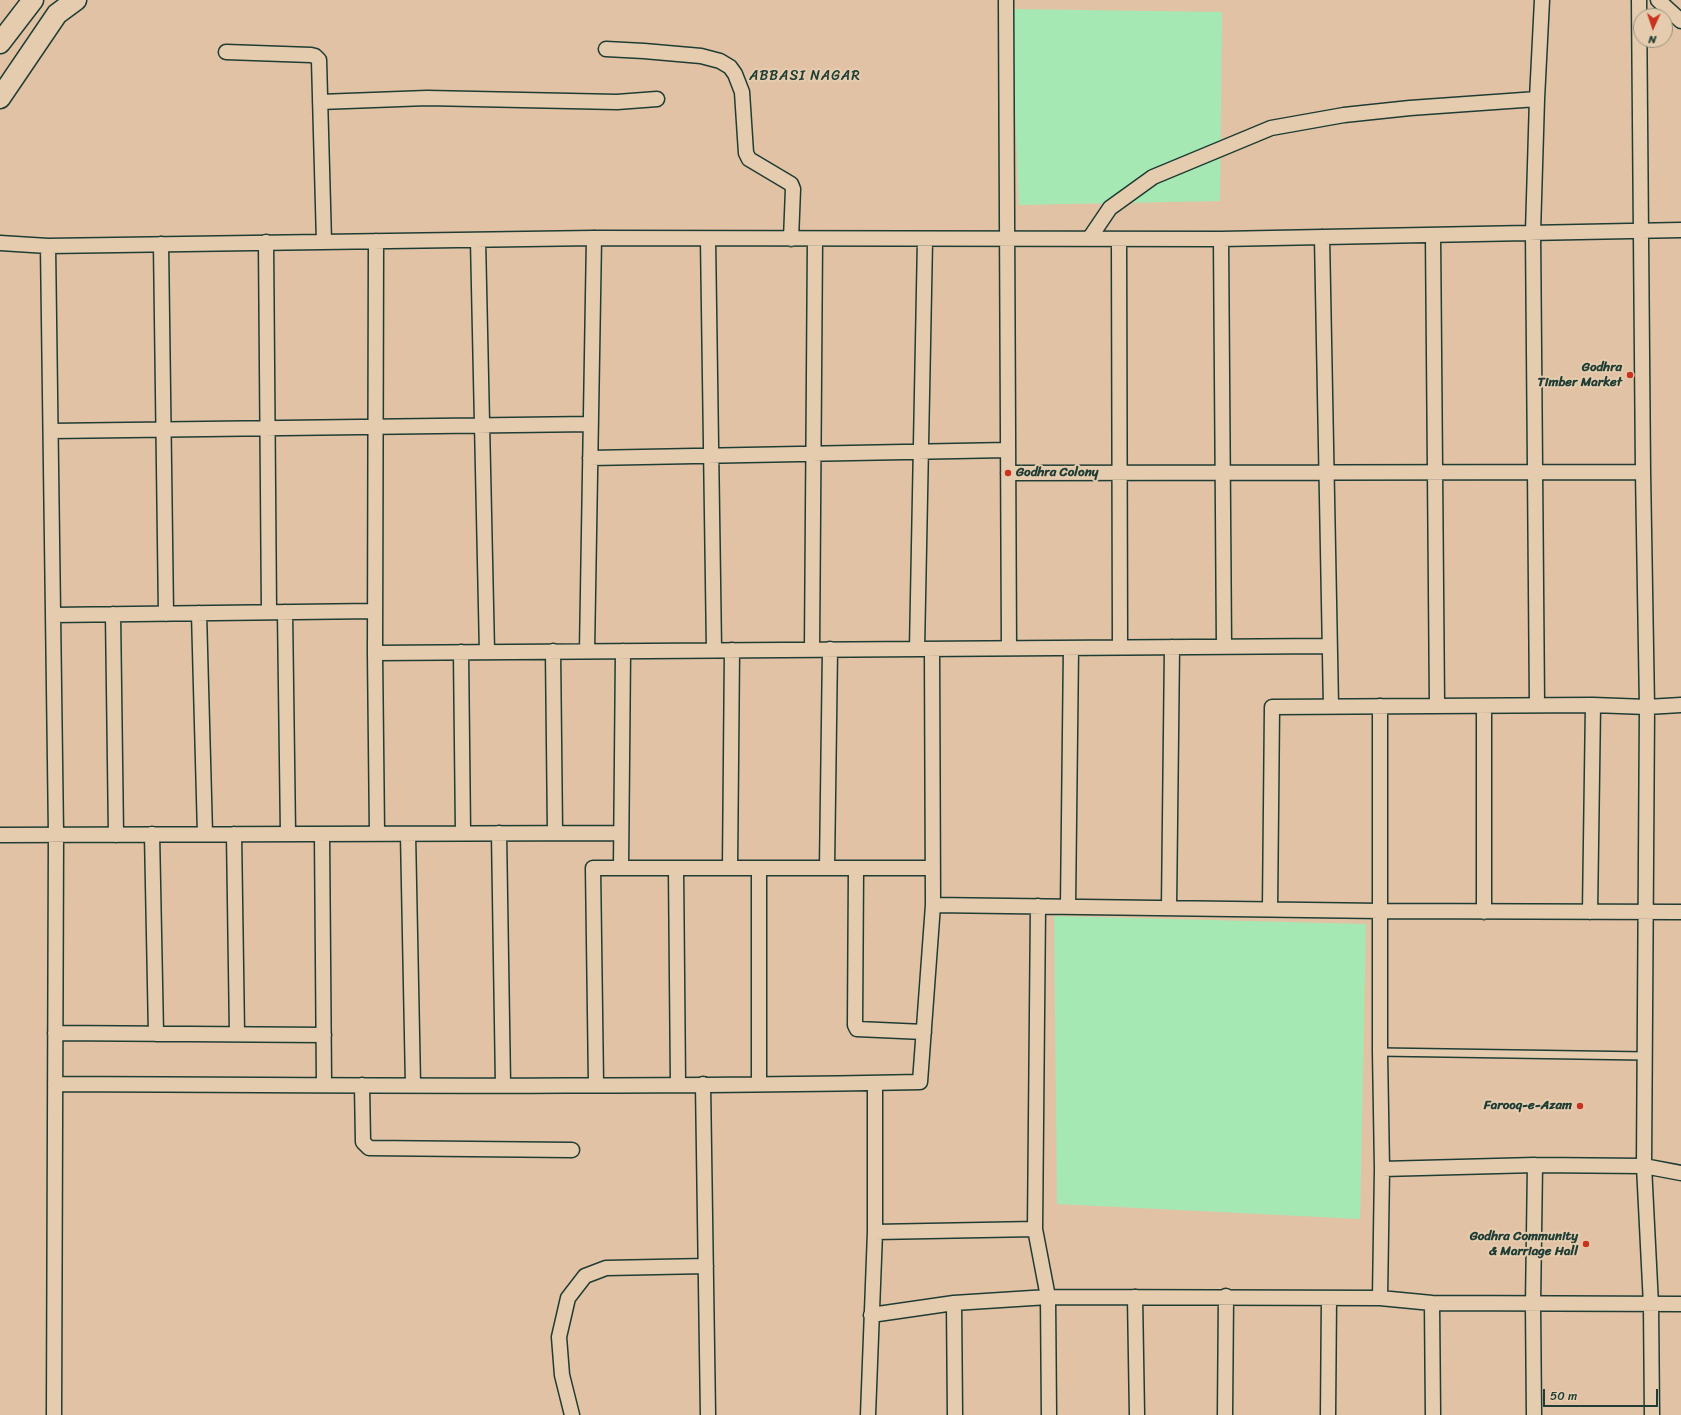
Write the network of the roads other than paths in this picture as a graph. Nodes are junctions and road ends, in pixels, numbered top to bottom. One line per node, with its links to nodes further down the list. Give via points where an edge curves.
1 (33, 0): 8 (main road)
2 (76, 0): 11 (main road, via 57,14)
3 (1006, 0): 25 (street)
4 (1542, 0): 13 (street)
5 (1639, 0): 16 (street)
6 (1658, 0): 7 (street)
7 (1681, 21)
8 (0, 43)
9 (606, 49): 23 (street, via 700,56 720,61 730,67 742,92 746,153 749,159 787,181 793,189)
10 (226, 52): 14 (street, via 315,56 318,60)
11 (0, 98)
12 (657, 99): 14 (street, via 617,102 427,98)
13 (1536, 99): 17 (street); 26 (street, via 1344,115 1270,128 1154,178 1110,208)
14 (320, 102): 32 (street)
15 (1681, 230): 16 (street)
16 (1640, 231): 17 (street); 52 (street)
17 (1533, 232): 18 (street); 48 (street)
18 (1433, 235): 19 (street); 47 (street)
19 (1322, 237): 21 (street); 51 (street)
20 (594, 238): 22 (street); 28 (street); 36 (street)
21 (1221, 238): 27 (street); 50 (street)
22 (708, 239): 23 (street); 45 (street)
23 (791, 239): 24 (street)
24 (815, 239): 29 (street); 44 (street)
25 (1007, 239): 26 (street); 29 (street); 42 (street)
26 (1089, 239): 27 (street)
27 (1119, 239): 49 (street)
28 (478, 240): 30 (street); 37 (street)
29 (925, 240): 43 (street)
30 (376, 241): 32 (street); 38 (street)
31 (266, 242): 32 (street); 34 (street); 39 (street)
32 (324, 242)
33 (0, 243): 35 (street)
34 (161, 244): 35 (street); 40 (street)
35 (48, 246): 41 (street)
36 (591, 424): 37 (street); 46 (street)
37 (482, 425): 38 (street); 77 (street)
38 (375, 426): 39 (street); 54 (street)
39 (268, 428): 40 (street); 55 (street)
40 (164, 429): 41 (street); 59 (street)
41 (51, 431): 60 (street)
42 (1008, 450): 43 (street); 53 (street)
43 (921, 452): 44 (street); 69 (street)
44 (814, 454): 45 (street); 67 (street)
45 (711, 456): 46 (street); 72 (street)
46 (590, 458): 75 (street)
47 (1435, 471): 48 (street); 51 (street); 84 (street)
48 (1535, 471): 52 (street); 79 (street)
49 (1120, 472): 50 (street); 53 (street); 62 (street)
50 (1223, 472): 51 (street); 64 (street)
51 (1326, 472): 61 (street)
52 (1643, 472): 86 (street)
53 (1008, 473): 65 (street)
54 (375, 611): 56 (street); 78 (street)
55 (269, 612): 56 (street); 57 (street)
56 (285, 612): 95 (street)
57 (199, 613): 59 (street); 93 (street)
58 (113, 614): 59 (street); 60 (street); 100 (street)
59 (166, 614)
60 (53, 615): 91 (street)
61 (1329, 646): 64 (street); 82 (street)
62 (1120, 647): 63 (street); 66 (street)
63 (1172, 647): 64 (street); 111 (street)
64 (1224, 647)
65 (1009, 648): 66 (street); 70 (street)
66 (1071, 648): 110 (street)
67 (812, 649): 68 (street); 73 (street)
68 (830, 649): 69 (street); 105 (street)
69 (917, 649): 70 (street)
70 (932, 649): 107 (street)
71 (623, 650): 72 (street); 75 (street); 90 (street)
72 (714, 650): 73 (street)
73 (732, 650): 103 (street)
74 (553, 651): 75 (street); 77 (street); 89 (street)
75 (587, 651)
76 (461, 652): 77 (street); 78 (street); 87 (street)
77 (487, 652)
78 (375, 653): 97 (street)
79 (1537, 705): 80 (street); 85 (street)
80 (1593, 705): 86 (street); 115 (street)
81 (1681, 705): 86 (street)
82 (1331, 706): 83 (street); 112 (street, via 1272,707)
83 (1380, 706): 84 (street); 113 (street)
84 (1437, 706): 85 (street)
85 (1484, 706): 114 (street)
86 (1647, 707): 116 (street)
87 (463, 833): 88 (street); 98 (street)
88 (499, 833): 89 (street); 134 (street)
89 (555, 833): 90 (street)
90 (621, 833): 101 (street)
91 (56, 834): 99 (street); 100 (street); 119 (street)
92 (152, 834): 93 (street); 100 (street); 120 (street)
93 (205, 834): 94 (street)
94 (234, 834): 95 (street); 121 (street)
95 (288, 834): 96 (street)
96 (322, 834): 97 (street); 122 (street)
97 (377, 834): 98 (street)
98 (408, 834): 133 (street)
99 (0, 835)
100 (116, 835)
101 (621, 868): 102 (street); 127 (street, via 593,868)
102 (676, 868): 103 (street); 128 (street)
103 (730, 868): 104 (street)
104 (759, 868): 105 (street); 130 (street)
105 (827, 868): 106 (street)
106 (856, 868): 107 (street); 118 (street, via 855,1025 857,1029)
107 (933, 868): 108 (street)
108 (933, 904): 109 (street); 118 (street)
109 (1038, 906): 110 (street); 140 (street)
110 (1068, 906): 111 (street)
111 (1169, 908): 112 (street)
112 (1270, 909): 113 (street)
113 (1381, 911): 114 (street); 123 (street)
114 (1484, 912): 115 (street)
115 (1590, 912): 116 (street)
116 (1646, 912): 117 (street); 124 (street)
117 (1681, 912)
118 (924, 1032): 125 (street, via 920,1082)
119 (55, 1033): 120 (street); 126 (street)
120 (156, 1034): 121 (street)
121 (237, 1034): 122 (street)
122 (324, 1035): 131 (street)
123 (1380, 1052): 124 (lane); 138 (street)
124 (1645, 1056): 137 (street)
125 (875, 1082): 130 (street); 141 (street)
126 (55, 1084): 131 (street); 154 (street)
127 (596, 1084): 128 (street); 134 (street)
128 (678, 1084): 129 (street)
129 (703, 1084): 130 (street); 142 (street)
130 (759, 1084)
131 (324, 1085): 132 (street)
132 (362, 1085): 133 (street); 135 (street, via 363,1142 369,1148)
133 (413, 1085): 134 (street)
134 (503, 1085)
135 (572, 1150)
136 (1535, 1165): 137 (street); 138 (street); 150 (street)
137 (1644, 1166): 139 (street); 152 (street)
138 (1382, 1169): 147 (street)
139 (1681, 1173)
140 (1035, 1229): 141 (street); 144 (street)
141 (875, 1232): 153 (street)
142 (706, 1266): 155 (street, via 606,1268 585,1276 568,1298 559,1337 562,1375); 156 (street)
143 (1226, 1296): 145 (street); 146 (street); 161 (street)
144 (1048, 1297): 145 (street); 148 (street); 159 (street)
145 (1135, 1297): 160 (street)
146 (1329, 1298): 147 (street); 162 (street)
147 (1380, 1298): 149 (street)
148 (954, 1303): 153 (street); 158 (street)
149 (1432, 1303): 150 (street); 163 (street)
150 (1533, 1304): 152 (street); 164 (street)
151 (1681, 1304): 152 (street)
152 (1651, 1305): 165 (street)
153 (871, 1315): 157 (street)
154 (54, 1415)
155 (572, 1415)
156 (708, 1415)
157 (868, 1415)
158 (955, 1415)
159 (1049, 1415)
160 (1137, 1415)
161 (1225, 1415)
162 (1328, 1415)
163 (1433, 1415)
164 (1534, 1415)
165 (1652, 1415)

